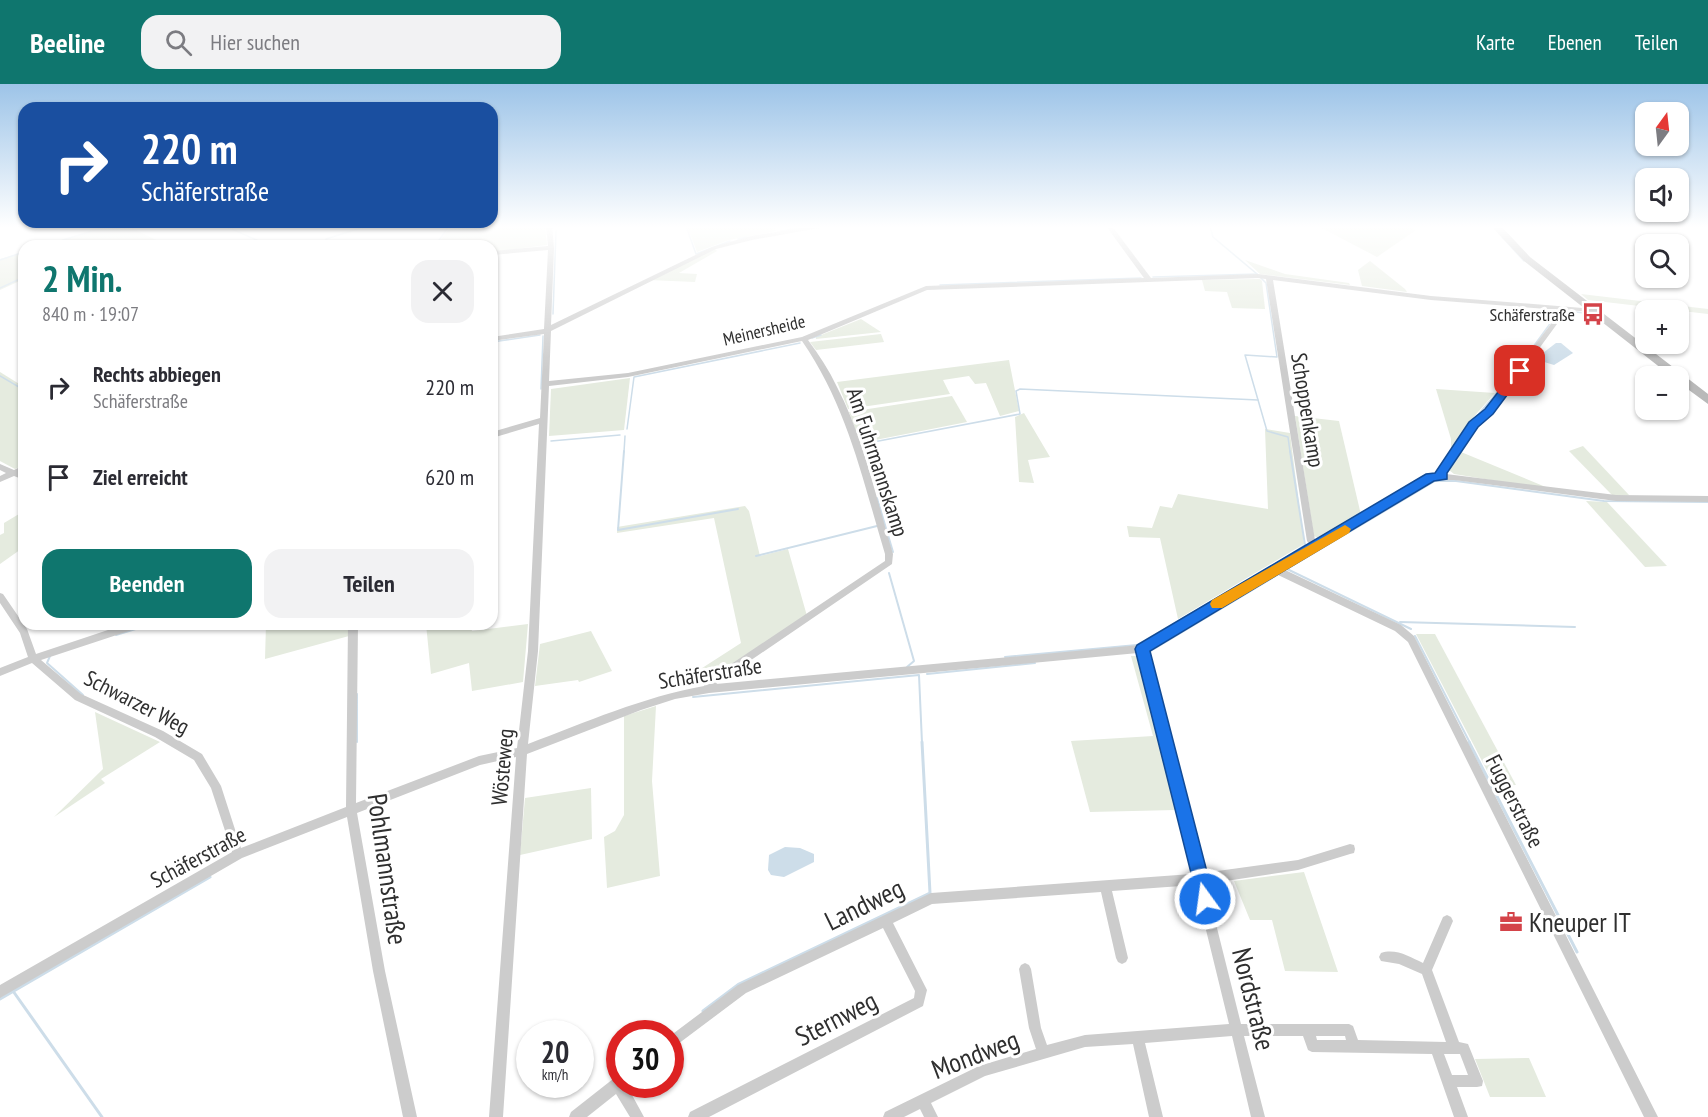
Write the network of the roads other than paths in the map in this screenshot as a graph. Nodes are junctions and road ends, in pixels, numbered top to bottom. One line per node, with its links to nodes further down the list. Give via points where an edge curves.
1 (550, 274): 9 (street, Wösteweg)
2 (660, 274): 9 (street)
3 (1145, 274): 6 (street)
4 (1547, 274): 8 (main road)
5 (1269, 277): 6 (street, Meinersheide); 7 (street, Meinersheide, via 1431,298); 23 (street, Schoppenkamp, via 1311,541)
6 (1149, 280): 11 (street, Meinersheide, via 926,288)
7 (1563, 308): 8 (street, Meinersheide); 20 (street, via 1489,411 1473,424)
8 (1593, 310): 13 (main road)
9 (548, 329): 10 (street); 12 (street, Wösteweg)
10 (498, 338)
11 (804, 339): 12 (street, Meinersheide, via 628,375); 33 (street, Am Fuhrmannskamp, via 834,385 844,411 889,562 710,684)
12 (545, 384): 14 (street, Wösteweg)
13 (1708, 400)
14 (543, 420): 15 (street); 34 (street, Wösteweg, via 533,651)
15 (498, 433)
16 (0, 467): 18 (street)
17 (18, 471): 18 (street)
18 (14, 473): 19 (street); 21 (street)
19 (18, 475)
20 (1442, 476): 22 (street, Schäferstraße, via 1616,498); 23 (street, Schäferstraße, via 1431,477)
21 (0, 479)
22 (1708, 499)
23 (1317, 546): 24 (street, Schäferstraße)
24 (1276, 570): 30 (street, Schäferstraße); 67 (street, Fuggerstraße, via 1398,628 1411,639)
25 (0, 596): 26 (street, Schwarzer Weg)
26 (18, 623)
27 (23, 630): 31 (street, Schwarzer Weg)
28 (120, 630): 31 (street)
29 (352, 630): 35 (street, Pohlmannstraße)
30 (1142, 649): 33 (street, Schäferstraße); 38 (street, Nordstraße)
31 (33, 659): 32 (street); 37 (street, Schwarzer Weg, via 78,698 159,734 198,757 216,786)
32 (0, 672)
33 (710, 689): 34 (street, Schäferstraße, via 639,706)
34 (522, 752): 35 (street, Schäferstraße, via 479,761); 58 (street, Wösteweg)
35 (351, 812): 37 (street, Schäferstraße); 57 (street, Pohlmannstraße)
36 (1350, 849): 38 (street, Landweg, via 1298,865)
37 (238, 854): 46 (street, Schäferstraße)
38 (1200, 879): 39 (street, Landweg); 47 (street, Nordstraße)
39 (1105, 887): 40 (street, Landweg, via 931,899); 43 (street)
40 (886, 921): 48 (street, Landweg, via 742,989); 61 (street, Sternweg, via 921,990 919,1002)
41 (1447, 921): 45 (street)
42 (1385, 957): 45 (street, via 1399,958)
43 (1122, 958)
44 (1025, 969): 52 (street, Mondweg, via 1035,1028)
45 (1426, 970): 51 (street)
46 (0, 992)
47 (1236, 1030): 49 (street, Mondweg); 50 (street, Mondweg, via 1308,1030 1312,1046); 65 (street, Nordstraße)
48 (684, 1033)
49 (1138, 1038): 52 (street, Mondweg, via 1085,1041); 64 (street)
50 (1436, 1048): 51 (street); 53 (street)
51 (1455, 1048): 53 (street, via 1464,1048 1477,1082)
52 (1044, 1053): 56 (street, Mondweg, via 983,1070)
53 (1449, 1082): 66 (street)
54 (606, 1093): 59 (street)
55 (627, 1098): 60 (street)
56 (923, 1100): 62 (street, Mondweg); 63 (street, Mondweg)
57 (410, 1117)
58 (496, 1117)
59 (576, 1117)
60 (637, 1117)
61 (695, 1117)
62 (890, 1117)
63 (931, 1117)
64 (1156, 1117)
65 (1258, 1117)
66 (1461, 1117)
67 (1651, 1117)

